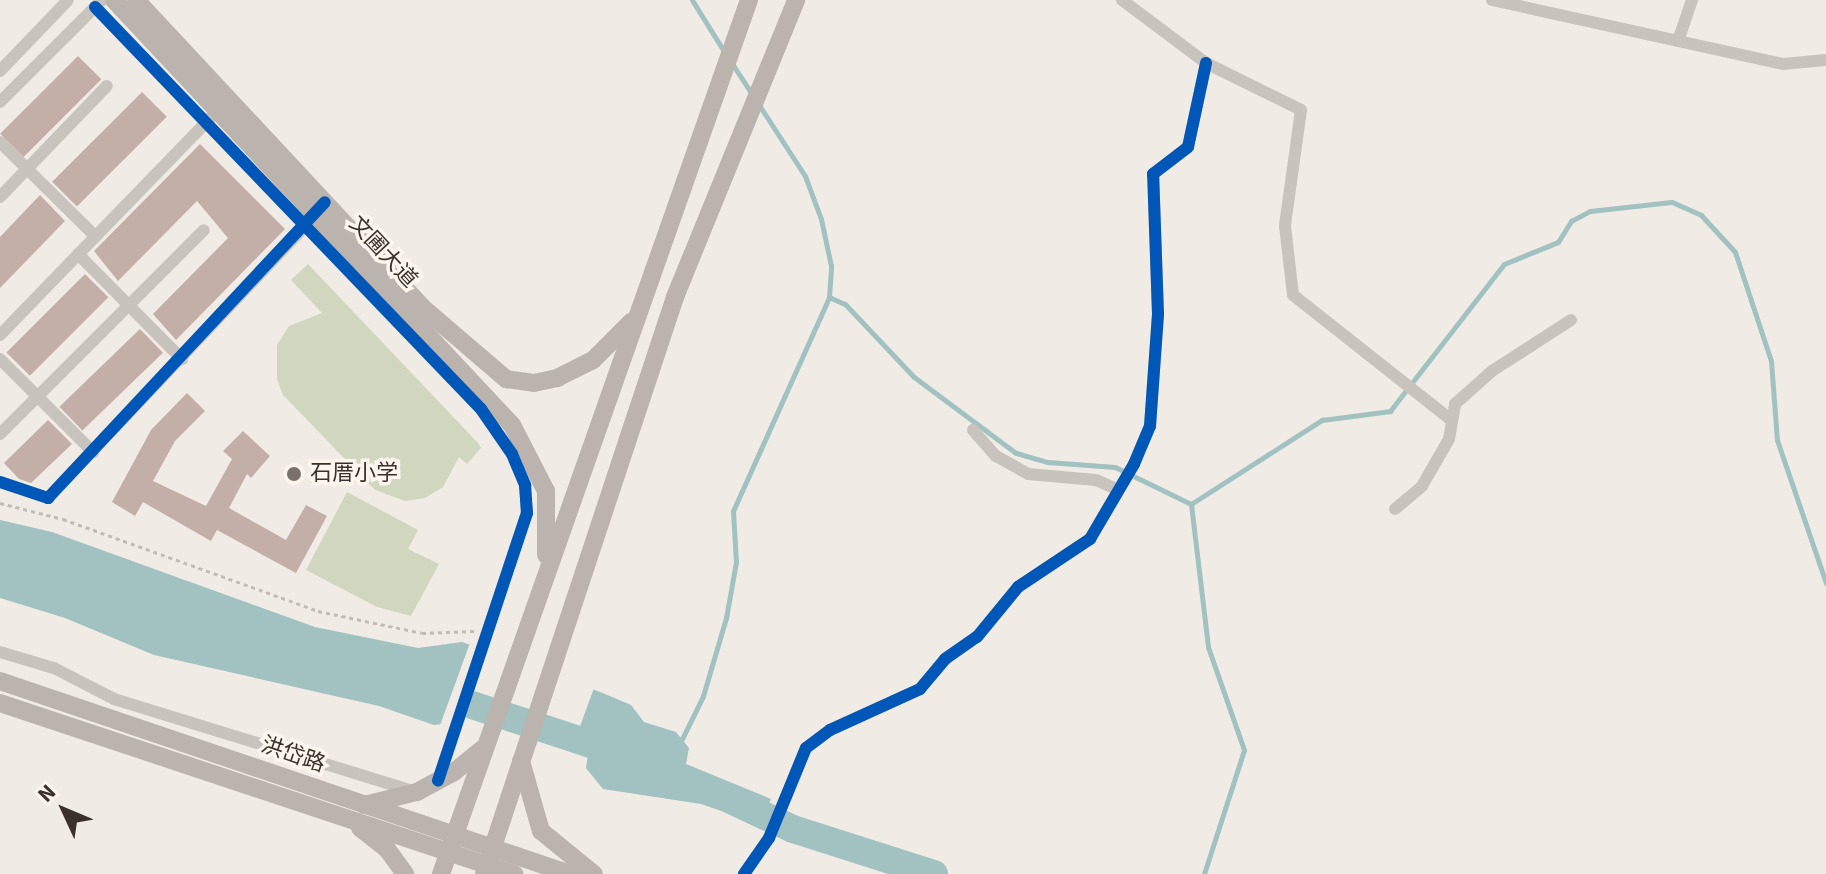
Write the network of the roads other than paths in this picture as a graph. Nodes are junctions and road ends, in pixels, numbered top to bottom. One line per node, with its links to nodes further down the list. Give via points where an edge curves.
1 (68, 0): 13 (street)
2 (114, 0): 16 (main road, 文圃大道)
3 (136, 0): 20 (main road, 文圃大道)
4 (749, 0): 25 (main road)
5 (796, 0): 43 (main road, via 675,297)
6 (1122, 0): 12 (street)
7 (1492, 0): 10 (street)
8 (1692, 0): 10 (street)
9 (98, 4): 15 (street); 16 (street)
10 (1678, 41): 11 (street, via 1783,64)
11 (1826, 60)
12 (1206, 63): 31 (street, via 1301,110 1285,226 1293,295); 36 (street, via 1188,147 1153,174 1158,314 1150,426)
13 (0, 71)
14 (107, 86): 18 (street)
15 (0, 102)
16 (212, 115): 20 (main road, 文圃大道); 22 (street)
17 (0, 142): 18 (street)
18 (27, 169): 19 (street); 22 (street)
19 (0, 197)
20 (315, 214): 25 (main road, 文圃大道, via 506,379 534,383 593,360); 29 (street); 38 (main road, 文圃大道, via 512,425 546,491); 44 (street, via 481,409 512,454 525,485 527,513)
21 (204, 230): 24 (street)
22 (95, 236): 23 (street)
23 (78, 254): 24 (street); 27 (street)
24 (129, 304): 29 (street); 30 (street)
25 (636, 317): 38 (main road)
26 (1571, 320): 31 (street, via 1492,371 1455,404)
27 (0, 335)
28 (0, 359): 30 (street)
29 (182, 359): 34 (street)
30 (39, 397): 33 (street); 34 (street)
31 (1450, 419): 37 (street, via 1449,439 1422,486)
32 (973, 430): 36 (street, via 996,456 1028,474)
33 (0, 434)
34 (93, 452): 35 (street, via 48,498)
35 (0, 482)
36 (1120, 487): 55 (street, via 1090,539 1018,587 977,637 945,659 920,689 812,742 781,800 769,838)
37 (1395, 509)
38 (546, 570): 42 (main road)
39 (0, 652): 45 (street, via 54,668 114,699)
40 (0, 681): 46 (main road, 洪岱路)
41 (0, 703): 47 (main road)
42 (484, 747): 44 (main road); 48 (main road)
43 (520, 758): 49 (main road); 54 (main road, via 541,831)
44 (438, 781): 45 (main road)
45 (417, 792): 46 (main road)
46 (364, 805): 48 (main road, 洪岱路)
47 (352, 821): 48 (main road); 50 (main road, via 387,849)
48 (453, 844): 49 (main road); 51 (main road)
49 (489, 864): 52 (main road); 53 (main road)
50 (405, 874)
51 (441, 874)
52 (514, 874)
53 (570, 874)
54 (594, 874)
55 (744, 874)

